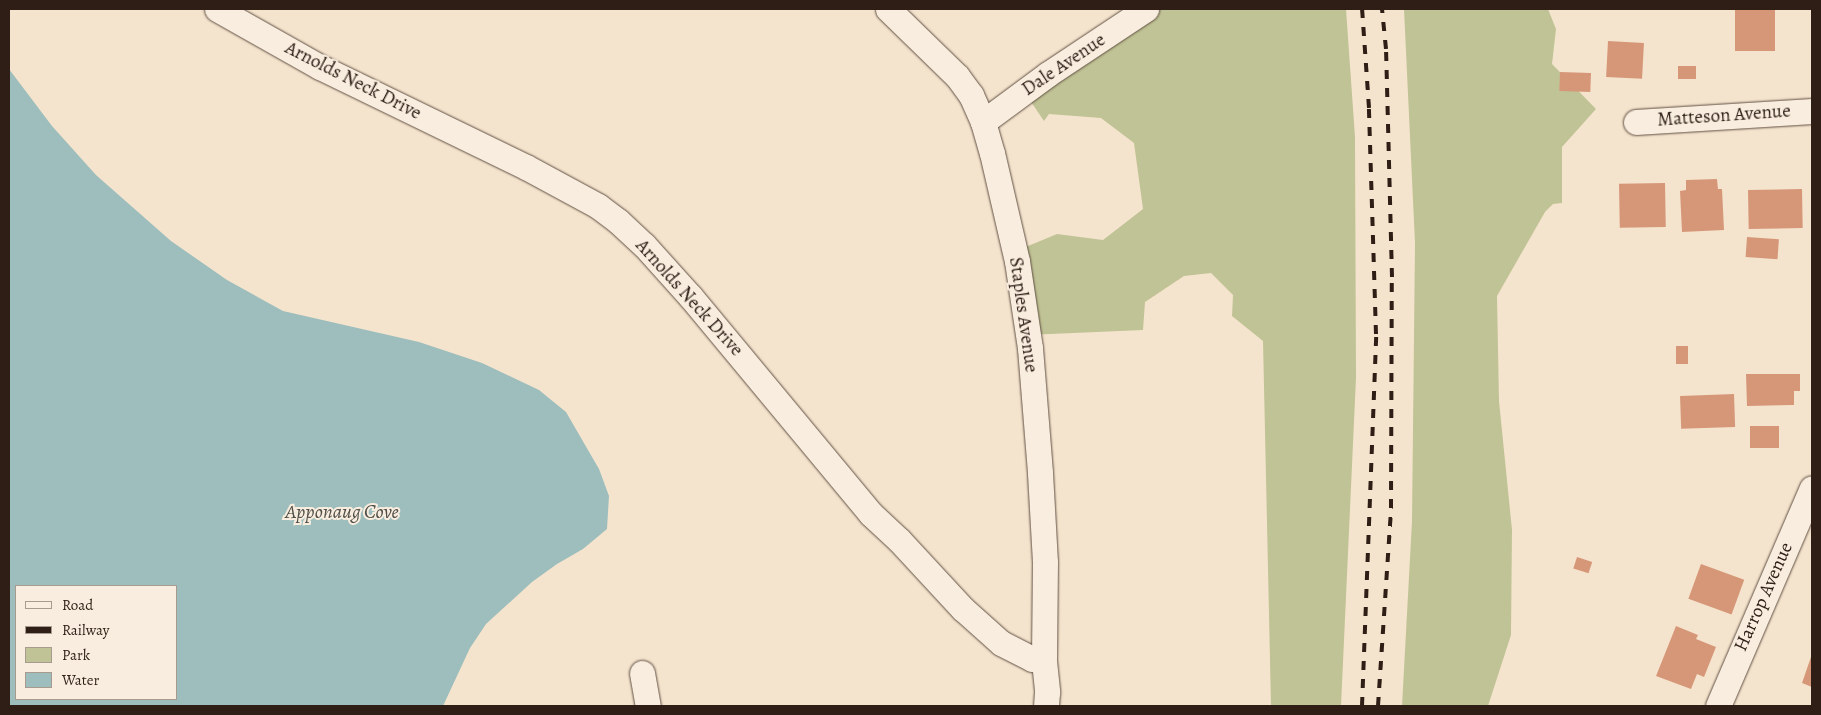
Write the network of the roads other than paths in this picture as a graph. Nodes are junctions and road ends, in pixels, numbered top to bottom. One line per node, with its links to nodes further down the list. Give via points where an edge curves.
1 (217, 9): 8 (street, Arnolds Neck Drive, via 328,71 526,167 598,206 618,221 690,296 870,514 1000,643 1032,659)
2 (888, 9): 5 (street, Staples Avenue, via 957,76)
3 (1146, 9): 5 (street, Dale Avenue)
4 (1812, 111): 6 (street, Matteson Avenue)
5 (983, 122): 8 (street, Staples Avenue, via 1017,261 1030,348 1045,562)
6 (1636, 122)
7 (1812, 488): 12 (street, Harrop Avenue)
8 (1044, 661): 11 (street)
9 (642, 673): 10 (street)
10 (648, 706)
11 (1046, 706)
12 (1718, 706)

